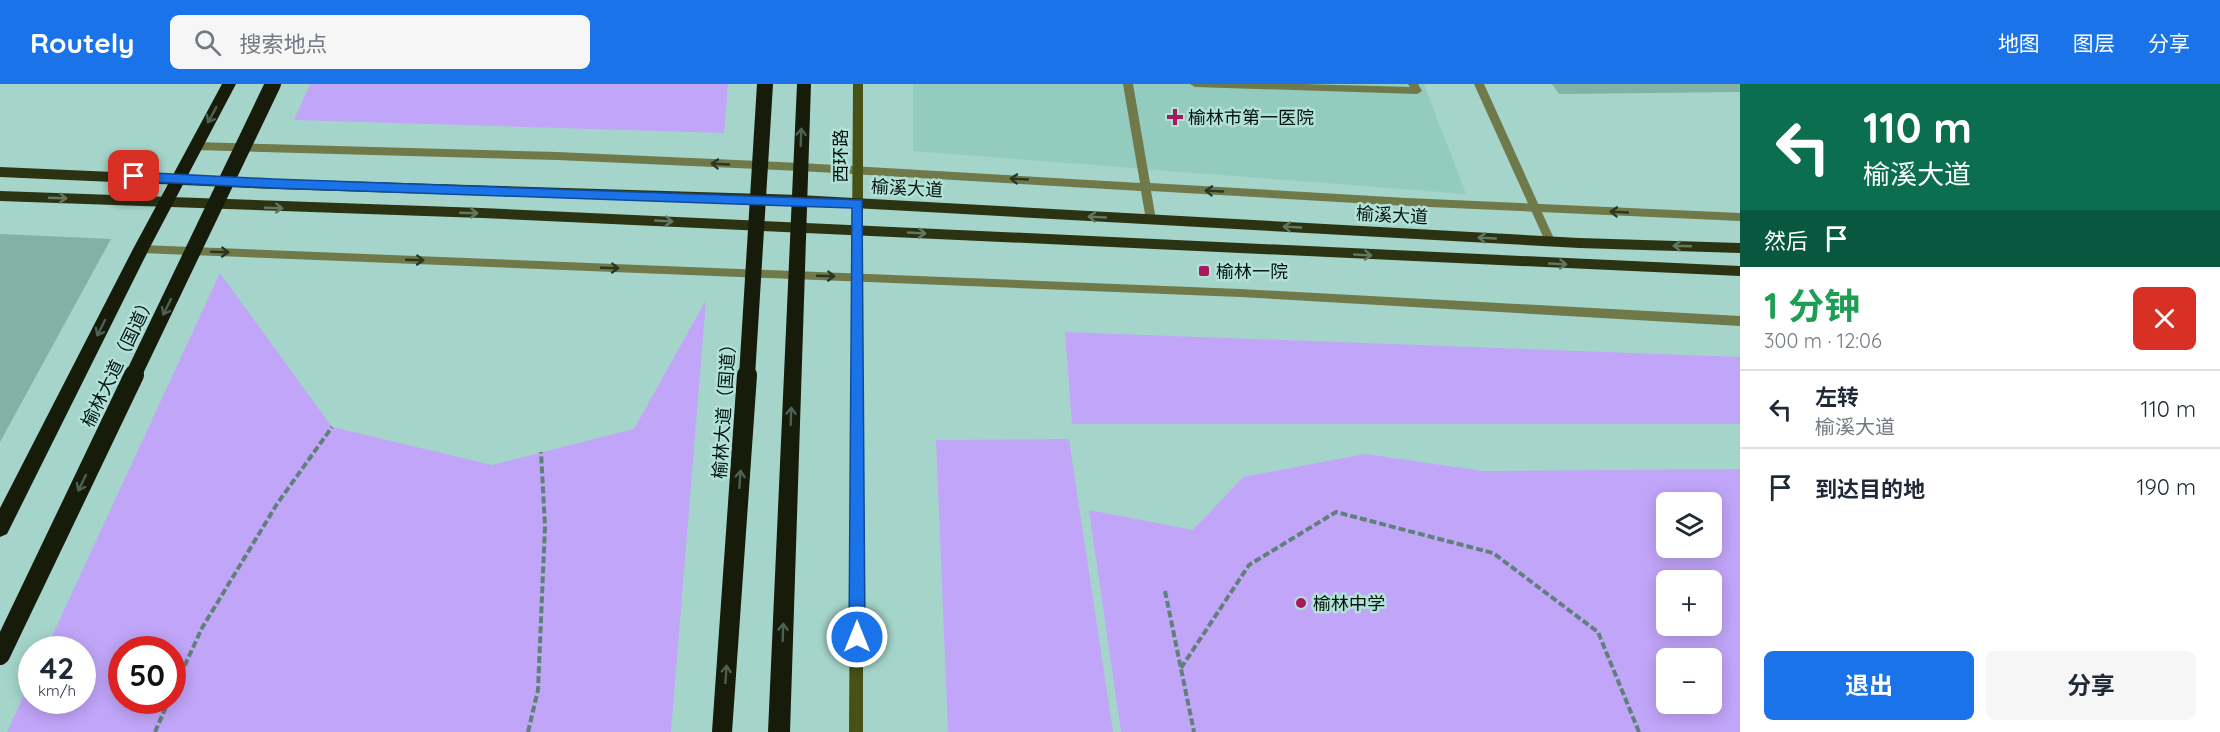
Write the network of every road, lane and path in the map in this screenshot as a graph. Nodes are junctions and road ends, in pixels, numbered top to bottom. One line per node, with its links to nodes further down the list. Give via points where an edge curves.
1 (229, 84): 10 (highway, 榆林大道（国道）, one-way to 10)
2 (273, 84): 36 (highway, 榆林大道（国道）, one-way to 36, bridge)
3 (765, 84): 42 (highway, 榆林大道（国道）, one-way to 3, bridge)
4 (804, 84): 11 (highway, one-way to 4)
5 (858, 84): 12 (main road, 西环路)
6 (1128, 84): 15 (street)
7 (1195, 84): 8 (street, via 1417,91)
8 (1413, 84)
9 (1479, 84): 20 (street)
10 (195, 146): 11 (street, one-way to 10); 14 (highway, 榆林大道（国道）)
11 (800, 167): 12 (street); 17 (highway)
12 (858, 170): 15 (street, one-way to 12); 19 (main road, 西环路)
13 (0, 172): 14 (main road, 榆溪大道)
14 (178, 178): 17 (main road, 榆溪大道); 18 (highway, 榆林大道（国道）)
15 (1146, 187): 20 (street, one-way to 15); 22 (street)
16 (0, 196): 18 (main road, one-way to 18)
17 (798, 200): 19 (main road, 榆溪大道); 23 (highway)
18 (166, 201): 23 (main road, one-way to 23); 27 (highway, 榆林大道（国道）)
19 (858, 203): 22 (main road, 榆溪大道, one-way to 19); 24 (main road, 西环路)
20 (1535, 208): 21 (street, one-way to 20); 25 (street)
21 (1740, 217)
22 (1151, 219): 25 (main road, 榆溪大道, one-way to 22)
23 (797, 227): 24 (main road); 29 (highway)
24 (858, 230): 28 (main road, one-way to 28); 30 (main road, 西环路)
25 (1550, 241): 26 (main road, 榆溪大道, one-way to 25)
26 (1740, 248)
27 (141, 249): 29 (street, one-way to 29); 34 (highway, 榆林大道（国道）, one-way to 34)
28 (1740, 271)
29 (796, 275): 30 (street, one-way to 30); 43 (highway, one-way to 29)
30 (858, 278): 31 (street, via 1240,293); 44 (main road, 西环路)
31 (1740, 321)
32 (332, 427): 37 (path, via 277,504 202,628)
33 (541, 452): 41 (path, via 545,526 538,690)
34 (0, 528)
35 (1166, 591): 38 (path)
36 (0, 655)
37 (186, 663)
38 (1181, 668): 45 (path); 46 (path, via 1249,565 1336,512 1493,552 1598,632)
39 (163, 714): 40 (path)
40 (155, 732)
41 (528, 732)
42 (722, 732)
43 (779, 732)
44 (856, 732)
45 (1194, 732)
46 (1639, 732)

